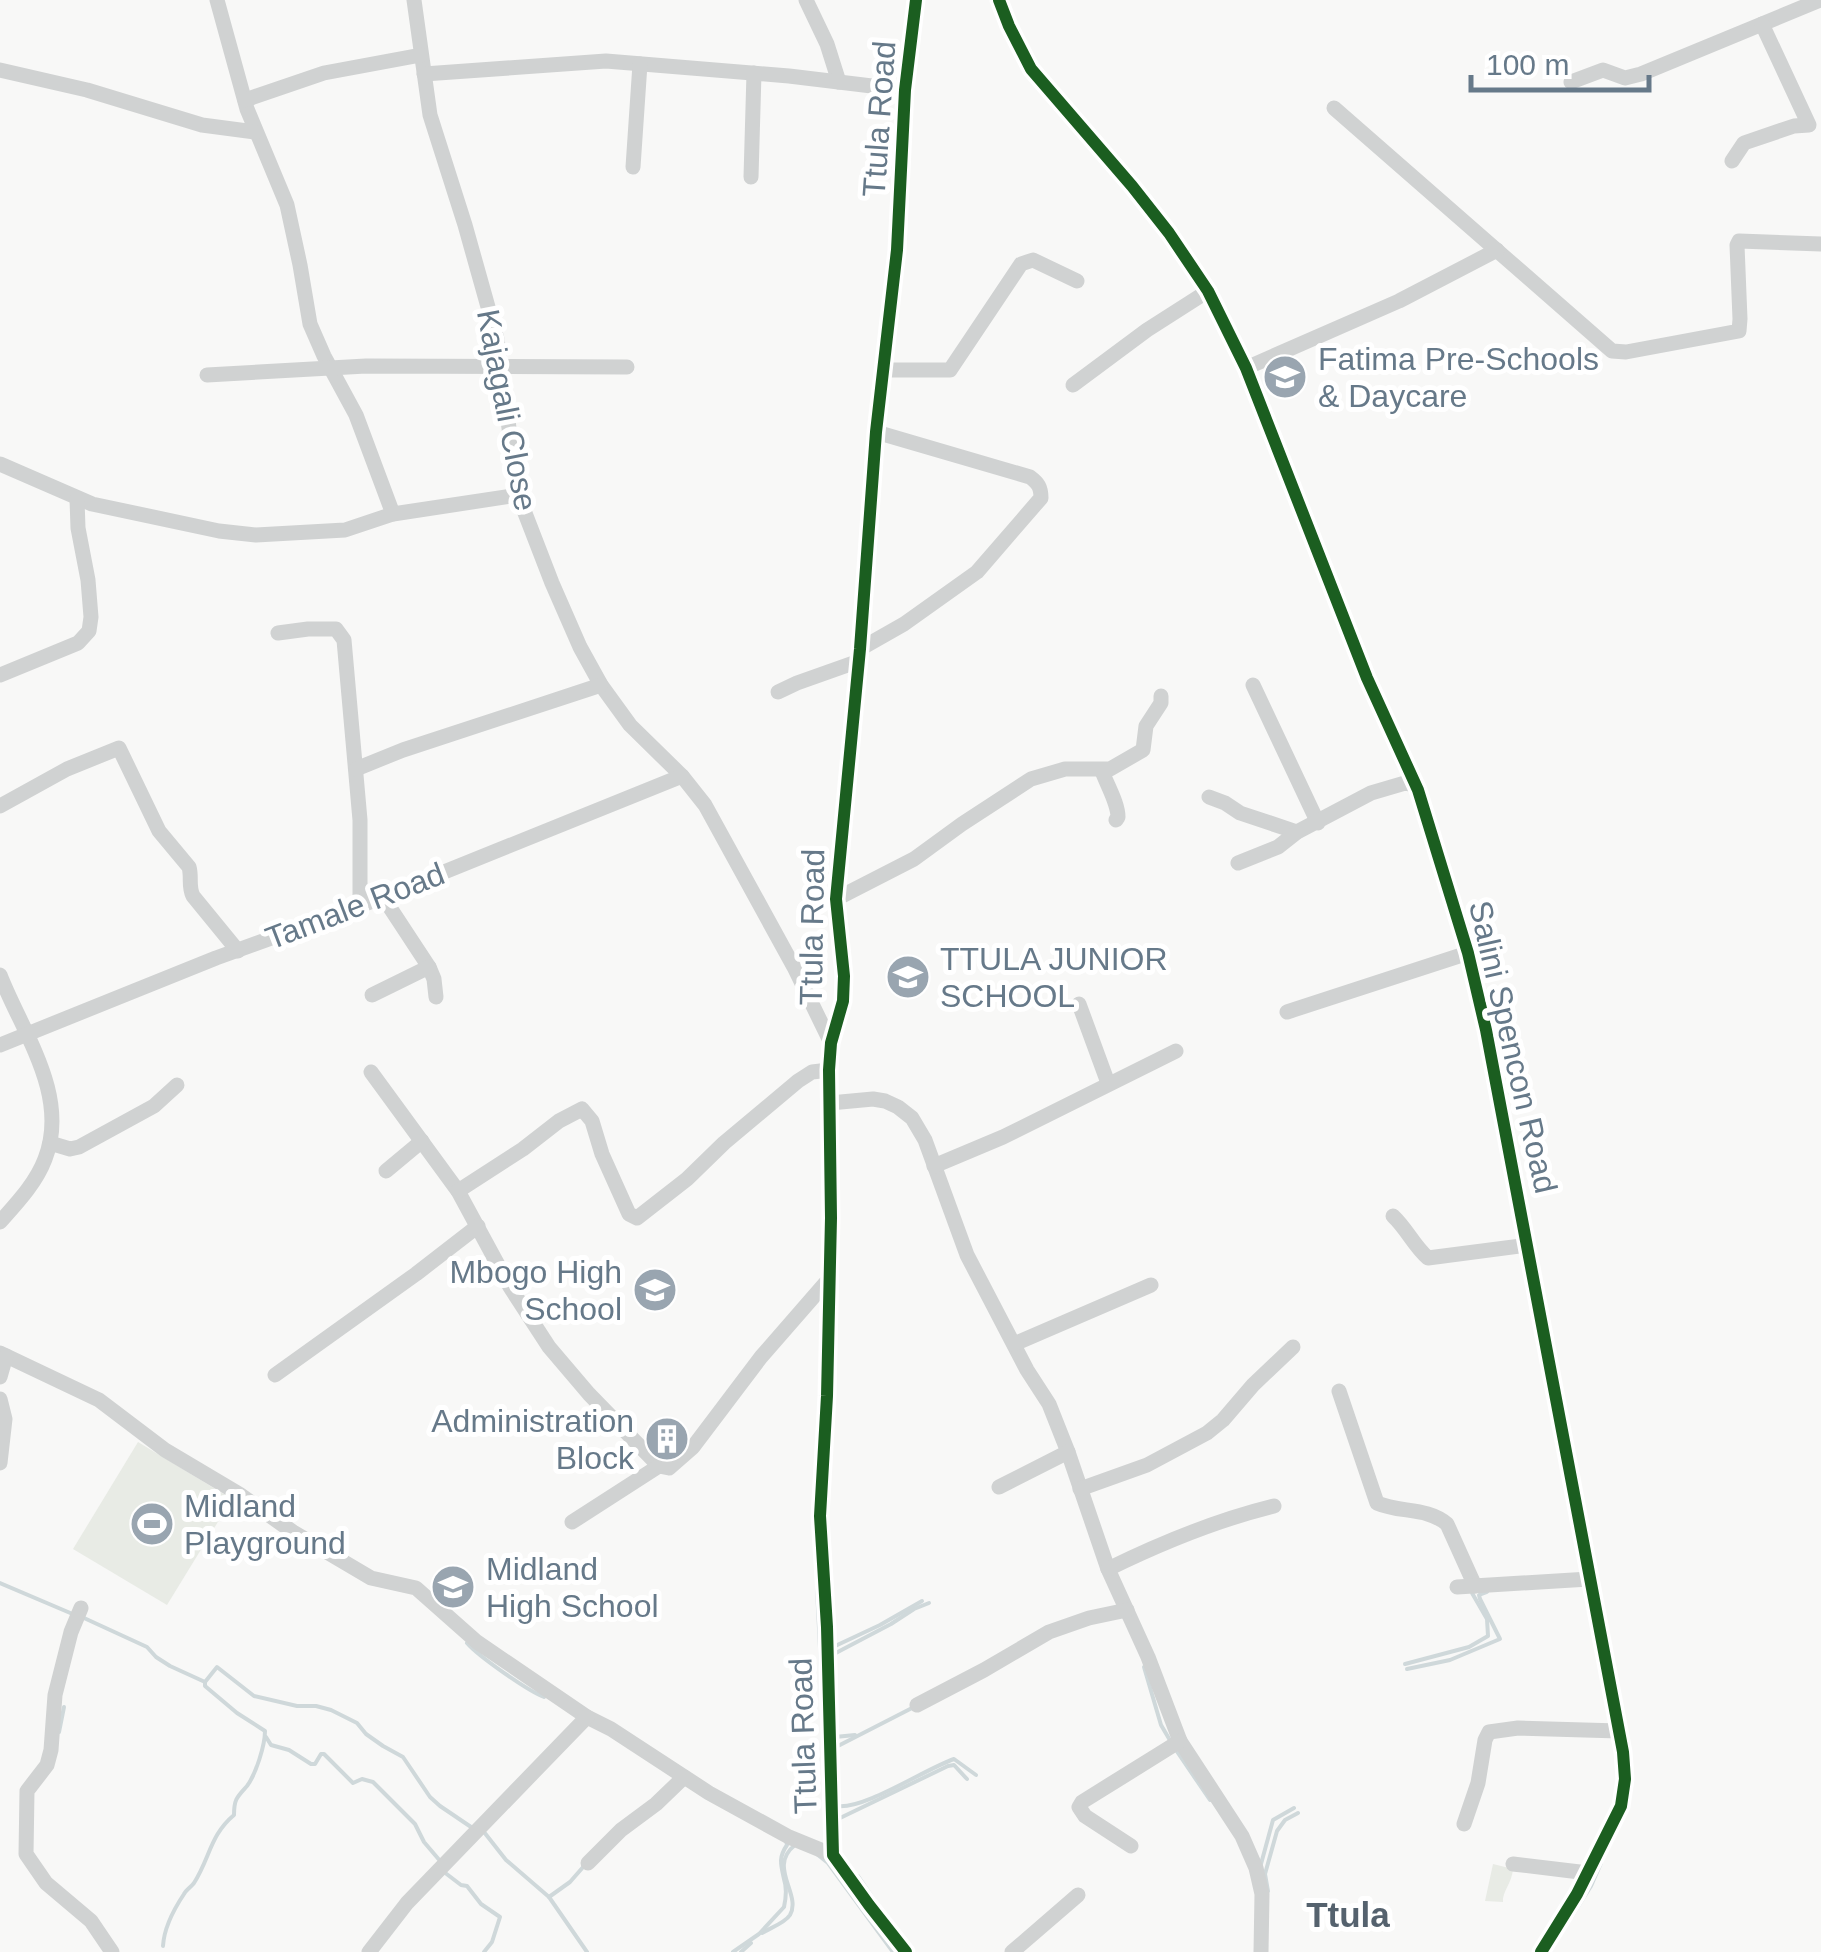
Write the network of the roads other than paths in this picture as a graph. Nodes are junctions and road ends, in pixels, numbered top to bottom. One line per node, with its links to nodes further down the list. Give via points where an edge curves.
1 (217, 0): 16 (street)
2 (414, 0): 8 (street, Kajagali Close)
3 (806, 0): 13 (street)
4 (916, 0): 15 (street, Ttula Road)
5 (999, 0): 25 (street, Salini Spencon Road, via 1032,69 1132,186)
6 (1820, 0): 7 (street)
7 (1762, 24): 14 (street, via 1642,74 1625,78 1603,70); 19 (street, via 1809,125 1744,143)
8 (421, 55): 12 (street, Kajagali Close); 16 (street, via 324,74)
9 (640, 64): 11 (street); 12 (street); 20 (street)
10 (0, 70): 18 (street)
11 (754, 73): 13 (street); 21 (street)
12 (424, 74): 26 (street, Kajagali Close)
13 (838, 82): 15 (street)
14 (1572, 82)
15 (905, 90): 30 (street, Ttula Road)
16 (245, 100): 18 (street)
17 (1334, 108): 23 (street)
18 (255, 132): 29 (street, via 286,206 310,324)
19 (1732, 161)
20 (633, 167)
21 (751, 178)
22 (1821, 244): 23 (street, via 1739,241 1739,331 1626,352 1612,351)
23 (1496, 250): 28 (street, via 1399,302)
24 (1076, 281): 30 (street, via 1027,260 950,370)
25 (1208, 291): 28 (street, Salini Spencon Road); 32 (street)
26 (501, 365): 27 (street); 29 (street); 35 (street, Kajagali Close)
27 (626, 367)
28 (1246, 368): 48 (street, Salini Spencon Road)
29 (330, 369): 31 (street); 37 (street, via 356,415)
30 (883, 370): 33 (street, Ttula Road)
31 (207, 375)
32 (1073, 384)
33 (876, 432): 39 (street, Ttula Road); 39 (street, via 1030,477 1041,498 977,572)
34 (0, 464): 36 (street)
35 (518, 495): 37 (street); 41 (street, Kajagali Close)
36 (77, 499): 37 (street, via 256,535 345,530); 40 (street, via 89,631 78,644)
37 (393, 514)
38 (278, 632): 45 (street, via 327,628 341,634)
39 (860, 655): 43 (street); 56 (street, Ttula Road)
40 (0, 674)
41 (601, 685): 45 (street); 47 (street, Kajagali Close)
42 (1252, 686): 52 (street)
43 (778, 692)
44 (1161, 696): 46 (street, via 1146,726 1144,750)
45 (356, 768): 57 (street)
46 (1102, 770): 51 (street, via 1118,808); 56 (street, via 1064,769 1030,779 914,858)
47 (682, 776): 55 (street, Tamale Road); 67 (street, Kajagali Close, via 705,806)
48 (1416, 786): 52 (street, via 1370,792); 59 (street, Salini Spencon Road)
49 (1209, 797): 53 (street)
50 (0, 806): 58 (street, via 119,748 160,831 189,867 192,896)
51 (1116, 820)
52 (1318, 823): 53 (street)
53 (1296, 832): 54 (street)
54 (1238, 863)
55 (383, 897): 57 (street, Tamale Road); 60 (street)
56 (836, 899): 67 (street, Ttula Road, via 844,976)
57 (360, 906): 58 (street, Tamale Road)
58 (238, 950): 66 (street, Tamale Road)
59 (1468, 954): 65 (street); 83 (street, Salini Spencon Road)
60 (429, 966): 62 (street); 63 (street)
61 (0, 974): 66 (street)
62 (372, 995)
63 (436, 998)
64 (1079, 1004): 72 (street)
65 (1286, 1012)
66 (27, 1034): 68 (street, Tamale Road); 76 (street, via 46,1079)
67 (831, 1043): 70 (street, Ttula Road)
68 (0, 1045)
69 (1176, 1051): 72 (street)
70 (829, 1070): 74 (street, Ttula Road); 79 (street, via 798,1081 637,1218 629,1214 582,1109)
71 (371, 1072): 75 (street)
72 (1108, 1084): 77 (street)
73 (178, 1085): 76 (street, via 154,1106 79,1147)
74 (830, 1103): 77 (street, via 873,1100 898,1107 912,1118); 84 (street, Ttula Road)
75 (422, 1141): 78 (street); 79 (street)
76 (50, 1144): 81 (street, via 36,1178)
77 (934, 1166): 86 (street, via 967,1255)
78 (386, 1170)
79 (458, 1191): 82 (street)
80 (1393, 1216): 83 (street, via 1428,1258)
81 (0, 1222)
82 (478, 1226): 89 (street); 95 (street, via 549,1348)
83 (1528, 1245): 101 (street, Salini Spencon Road)
84 (829, 1279): 95 (street, via 693,1447 669,1468); 113 (street, Ttula Road, via 820,1516)
85 (1151, 1285): 86 (street)
86 (1014, 1344): 93 (street)
87 (1293, 1348): 97 (street, via 1207,1433 1147,1465)
88 (3, 1355): 90 (street); 107 (street, via 99,1400 165,1450 371,1578 416,1588 476,1642)
89 (275, 1375)
90 (0, 1377)
91 (1339, 1390): 102 (street, via 1377,1503 1447,1524)
92 (0, 1400): 94 (street)
93 (1068, 1452): 96 (street); 97 (street)
94 (0, 1464)
95 (659, 1466): 99 (street)
96 (999, 1487)
97 (1080, 1488): 100 (street)
98 (1274, 1506): 100 (street)
99 (572, 1522)
100 (1108, 1568): 104 (street)
101 (1588, 1579): 102 (street); 108 (street, Salini Spencon Road)
102 (1474, 1586): 103 (street)
103 (1457, 1587)
104 (1127, 1610): 106 (street, via 1049,1632); 109 (street)
105 (79, 1613): 118 (street, via 55,1695 47,1765 26,1791 26,1854 46,1884 92,1920)
106 (917, 1705)
107 (587, 1717): 110 (street); 119 (street)
108 (1619, 1731): 111 (street, via 1489,1732); 116 (street, Salini Spencon Road, via 1624,1793)
109 (1180, 1741): 112 (street, via 1079,1806); 122 (street, via 1256,1868)
110 (684, 1777): 113 (street); 114 (street)
111 (1464, 1824)
112 (1131, 1846)
113 (833, 1854): 120 (street, Ttula Road)
114 (588, 1862)
115 (1513, 1864): 116 (street)
116 (1588, 1873): 123 (street, Salini Spencon Road)
117 (1078, 1895): 121 (street)
118 (112, 1952)
119 (369, 1952)
120 (906, 1952)
121 (1012, 1952)
122 (1261, 1952)
123 (1541, 1952)

